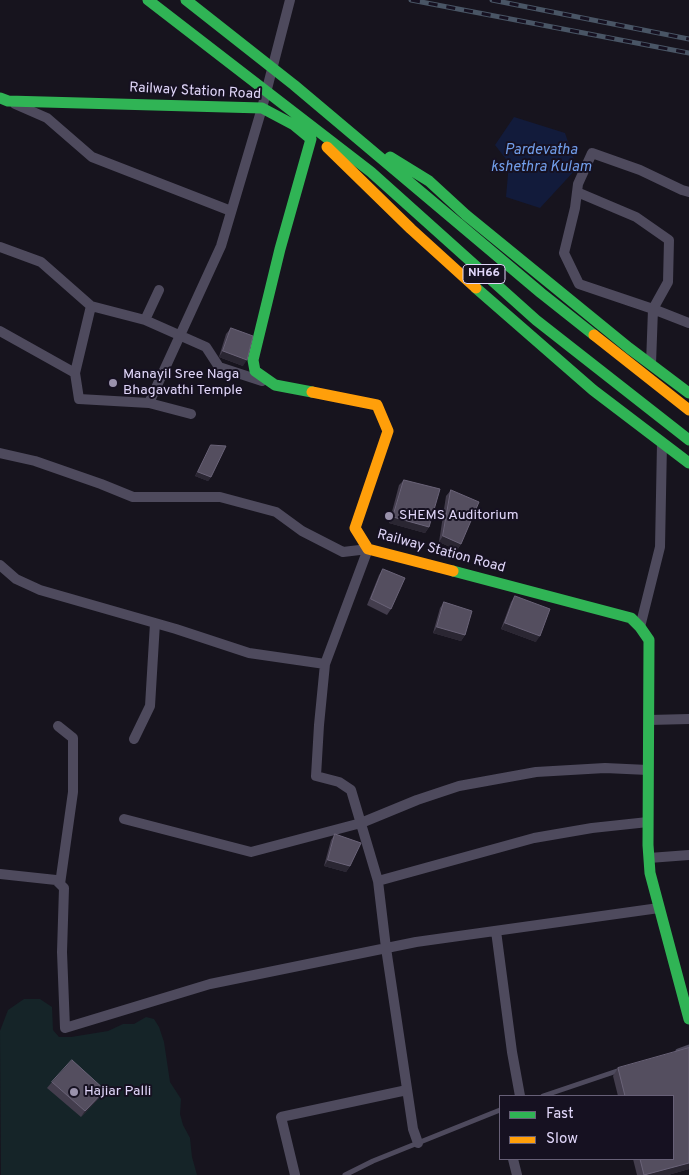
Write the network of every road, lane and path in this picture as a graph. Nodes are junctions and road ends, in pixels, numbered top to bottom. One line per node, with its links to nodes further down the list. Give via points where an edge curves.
1 (148, 0): 6 (main road, NH66)
2 (186, 0): 7 (main road, NH66)
3 (290, 0): 5 (street)
4 (4, 100): 5 (main road, Railway Station Road); 10 (street, via 47,118 92,157)
5 (262, 108): 10 (street); 21 (main road, Railway Station Road, via 294,125 311,139 252,360 255,371)
6 (293, 112): 26 (main road, NH66, via 371,172 536,320); 27 (main road, via 455,270 593,390)
7 (358, 138): 19 (main road, via 428,181); 24 (main road, NH66, via 541,293)
8 (577, 192): 9 (street, via 592,153); 14 (street, via 564,253 579,284); 14 (street, via 636,217 670,240 668,282)
9 (689, 192)
10 (231, 211): 18 (street, via 221,246)
11 (0, 246): 13 (street, via 41,262)
12 (159, 290): 15 (street)
13 (91, 306): 15 (street); 20 (street)
14 (653, 309): 16 (street); 19 (street)
15 (145, 320): 18 (street)
16 (689, 322)
17 (0, 331): 20 (street)
18 (180, 334): 21 (street, via 206,347 219,367); 23 (street)
19 (651, 364): 22 (main road)
20 (75, 373): 23 (street, via 79,399)
21 (275, 385): 30 (main road, Railway Station Road, via 377,405 388,431 355,528)
22 (689, 392)
23 (149, 404): 25 (street)
24 (689, 410)
25 (191, 414)
26 (689, 440)
27 (662, 443): 29 (main road); 33 (street, via 660,548)
28 (0, 452): 30 (street, via 133,497 220,497 248,504 276,512 302,531 343,552)
29 (689, 463)
30 (368, 549): 33 (main road, Railway Station Road, via 631,618); 34 (street)
31 (0, 565): 32 (street, via 16,579 40,590)
32 (155, 623): 34 (street, via 249,654); 38 (street, via 150,706)
33 (640, 627): 36 (main road, via 649,640)
34 (325, 664): 42 (street, via 316,776 338,782 351,790)
35 (689, 719): 36 (street)
36 (649, 720): 39 (main road)
37 (58, 726): 47 (street, via 73,738 74,792)
38 (134, 739)
39 (648, 770): 41 (main road); 42 (street, via 605,768 536,772 459,786)
40 (124, 819): 42 (street, via 251,852)
41 (648, 822): 44 (main road); 46 (street, via 534,838)
42 (361, 823): 46 (street)
43 (689, 855): 44 (street)
44 (648, 858): 48 (main road)
45 (0, 874): 47 (street, via 56,880)
46 (378, 881): 50 (street)
47 (60, 884): 50 (street, via 64,888 65,1028 210,984)
48 (659, 908): 49 (street); 51 (main road)
49 (496, 931): 50 (street); 57 (street)
50 (386, 948): 56 (street)
51 (687, 999): 52 (main road)
52 (689, 1020)
53 (689, 1047): 54 (lane)
54 (671, 1053)
55 (625, 1069): 58 (lane)
56 (407, 1090): 60 (street); 62 (street, via 281,1117)
57 (520, 1095)
58 (546, 1095)
59 (499, 1110): 60 (lane)
60 (418, 1143): 63 (lane)
61 (513, 1160): 64 (street)
62 (295, 1175)
63 (345, 1175)
64 (517, 1175)

